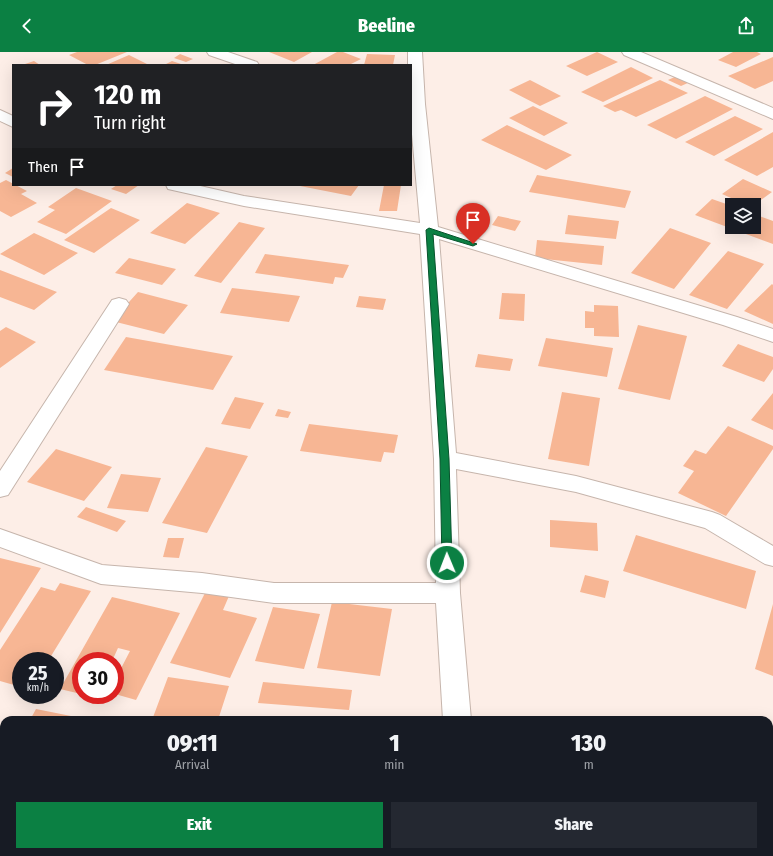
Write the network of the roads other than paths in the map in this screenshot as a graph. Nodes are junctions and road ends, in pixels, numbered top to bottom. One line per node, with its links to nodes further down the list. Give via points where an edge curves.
1 (214, 52): 4 (street)
2 (415, 52): 5 (street)
3 (629, 52): 6 (street)
4 (249, 64)
5 (414, 104): 10 (street)
6 (773, 114)
7 (0, 115): 8 (street)
8 (12, 121)
9 (178, 186): 10 (street, via 244,201)
10 (429, 230): 12 (street); 13 (street)
11 (119, 304): 14 (street)
12 (773, 336)
13 (444, 459): 16 (street, via 576,484 712,521); 17 (street)
14 (0, 489)
15 (0, 538): 17 (street, via 101,574 202,583 274,593)
16 (773, 557)
17 (448, 593): 18 (street)
18 (457, 716)

